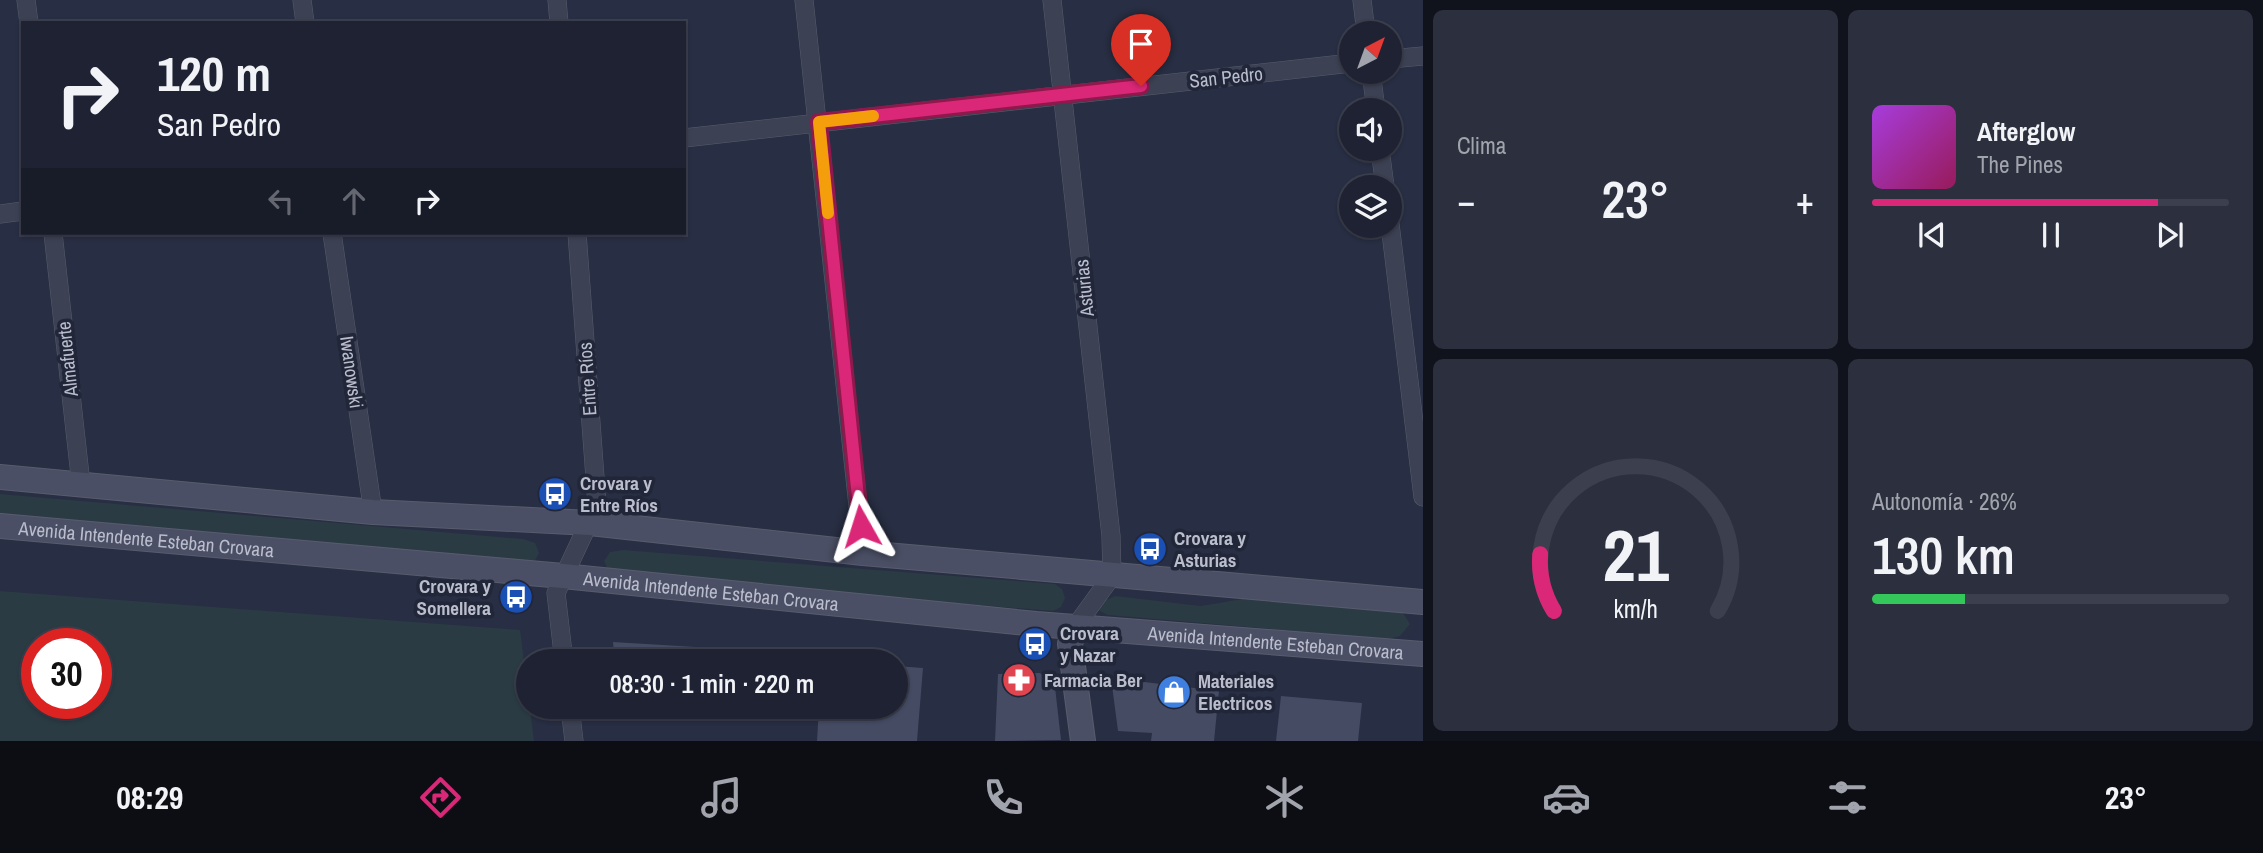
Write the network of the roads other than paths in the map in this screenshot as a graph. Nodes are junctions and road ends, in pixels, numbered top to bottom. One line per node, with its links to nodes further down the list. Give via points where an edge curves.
1 (26, 0): 7 (street)
2 (302, 0): 8 (street)
3 (557, 0): 9 (street)
4 (804, 0): 15 (street)
5 (1052, 0): 14 (street, Asturias)
6 (1362, 0): 10 (street)
7 (29, 21)
8 (305, 21)
9 (559, 21)
10 (1365, 21)
11 (1423, 56): 12 (street)
12 (1402, 58)
13 (1339, 64): 14 (street, San Pedro)
14 (1062, 94): 15 (street, San Pedro); 32 (street, Asturias)
15 (819, 122): 16 (street, San Pedro); 30 (street)
16 (686, 138)
17 (21, 211): 18 (street)
18 (0, 214)
19 (53, 235): 25 (street, Almafuerte)
20 (332, 235): 27 (street, Iwanowski)
21 (577, 235): 28 (street, Entre Ríos, via 597,505)
22 (1392, 238): 23 (street)
23 (1416, 379): 26 (street)
24 (0, 477): 25 (main road)
25 (81, 484): 27 (main road)
26 (1423, 497)
27 (373, 512): 28 (main road)
28 (590, 523): 30 (main road); 31 (street, Entre Ríos)
29 (0, 526): 31 (main road, Avenida Intendente Esteban Crovara)
30 (863, 553): 32 (main road)
31 (563, 576): 34 (main road, Avenida Intendente Esteban Crovara); 35 (street, Entre Ríos, via 556,593)
32 (1112, 576): 33 (main road); 34 (street)
33 (1423, 602)
34 (1075, 627): 36 (main road, Avenida Intendente Esteban Crovara); 39 (main road, via 1070,644)
35 (562, 649)
36 (1423, 654)
37 (571, 719): 38 (street)
38 (574, 741)
39 (1083, 741)

